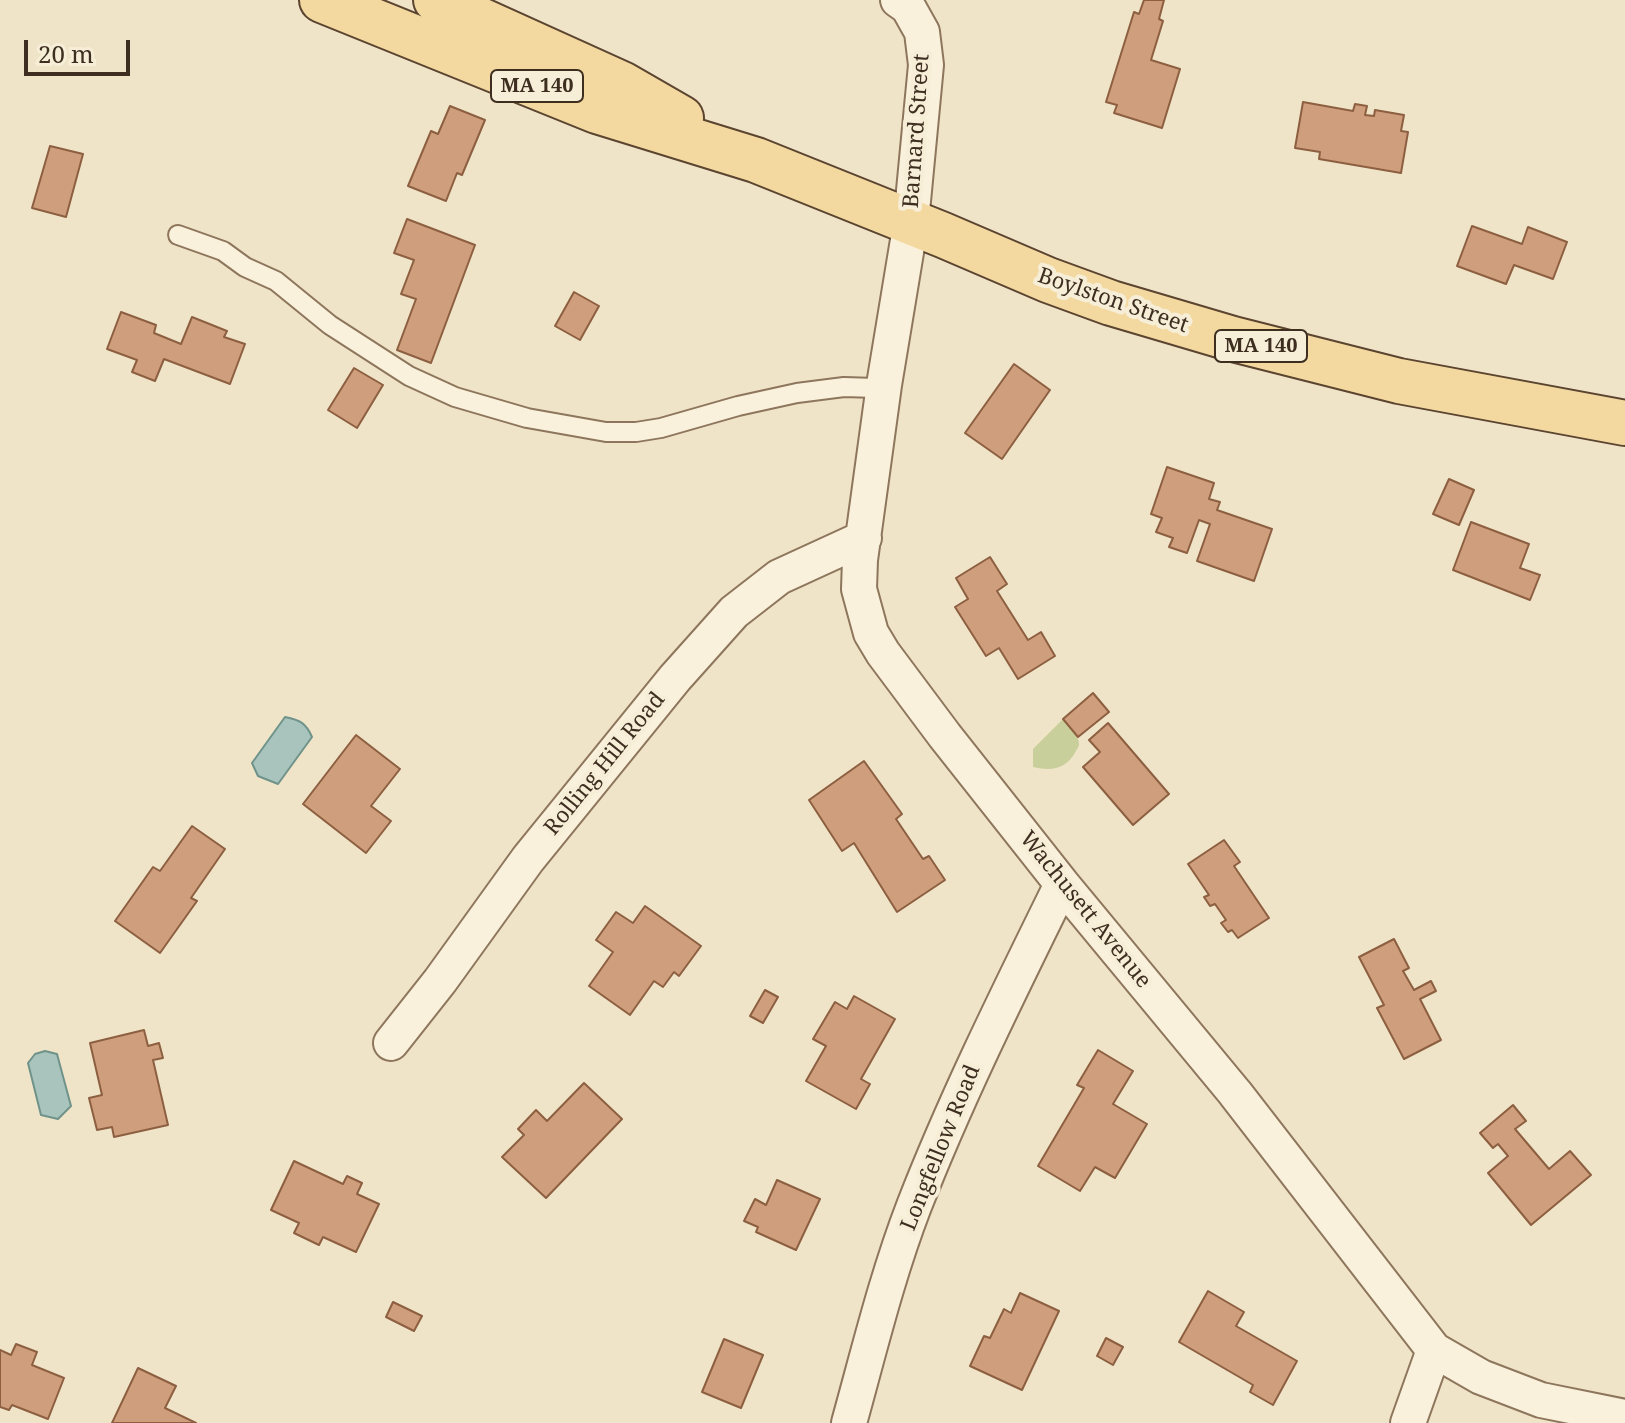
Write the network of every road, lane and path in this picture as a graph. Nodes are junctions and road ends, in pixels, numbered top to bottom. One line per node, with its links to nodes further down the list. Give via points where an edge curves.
1 (322, 0): 4 (main road, Boylston Street / MA 140, via 597,111)
2 (436, 0): 4 (main road, Boylston Street / MA 140, via 622,84)
3 (898, 0): 5 (street, Barnard Street, via 922,32 926,65)
4 (756, 160): 5 (main road, Boylston Street / MA 140)
5 (911, 222): 7 (street, Wachusett Avenue); 8 (main road, Boylston Street / MA 140, via 1087,295 1208,332 1399,381)
6 (178, 235): 7 (lane, via 223,251 276,281 330,325 409,376 455,397 527,418 636,432 773,397)
7 (884, 385): 9 (street, Wachusett Avenue)
8 (1625, 423)
9 (864, 538): 10 (street, Wachusett Avenue, via 859,589 877,643); 11 (street, Rolling Hill Road, via 779,577 734,612 525,863)
10 (1062, 884): 12 (street, Wachusett Avenue, via 1235,1093); 14 (street, Longfellow Road, via 981,1050 914,1205)
11 (391, 1043)
12 (1434, 1350): 13 (street, Wachusett Avenue, via 1481,1377 1541,1400); 15 (street)
13 (1625, 1417)
14 (849, 1423)
15 (1408, 1423)

